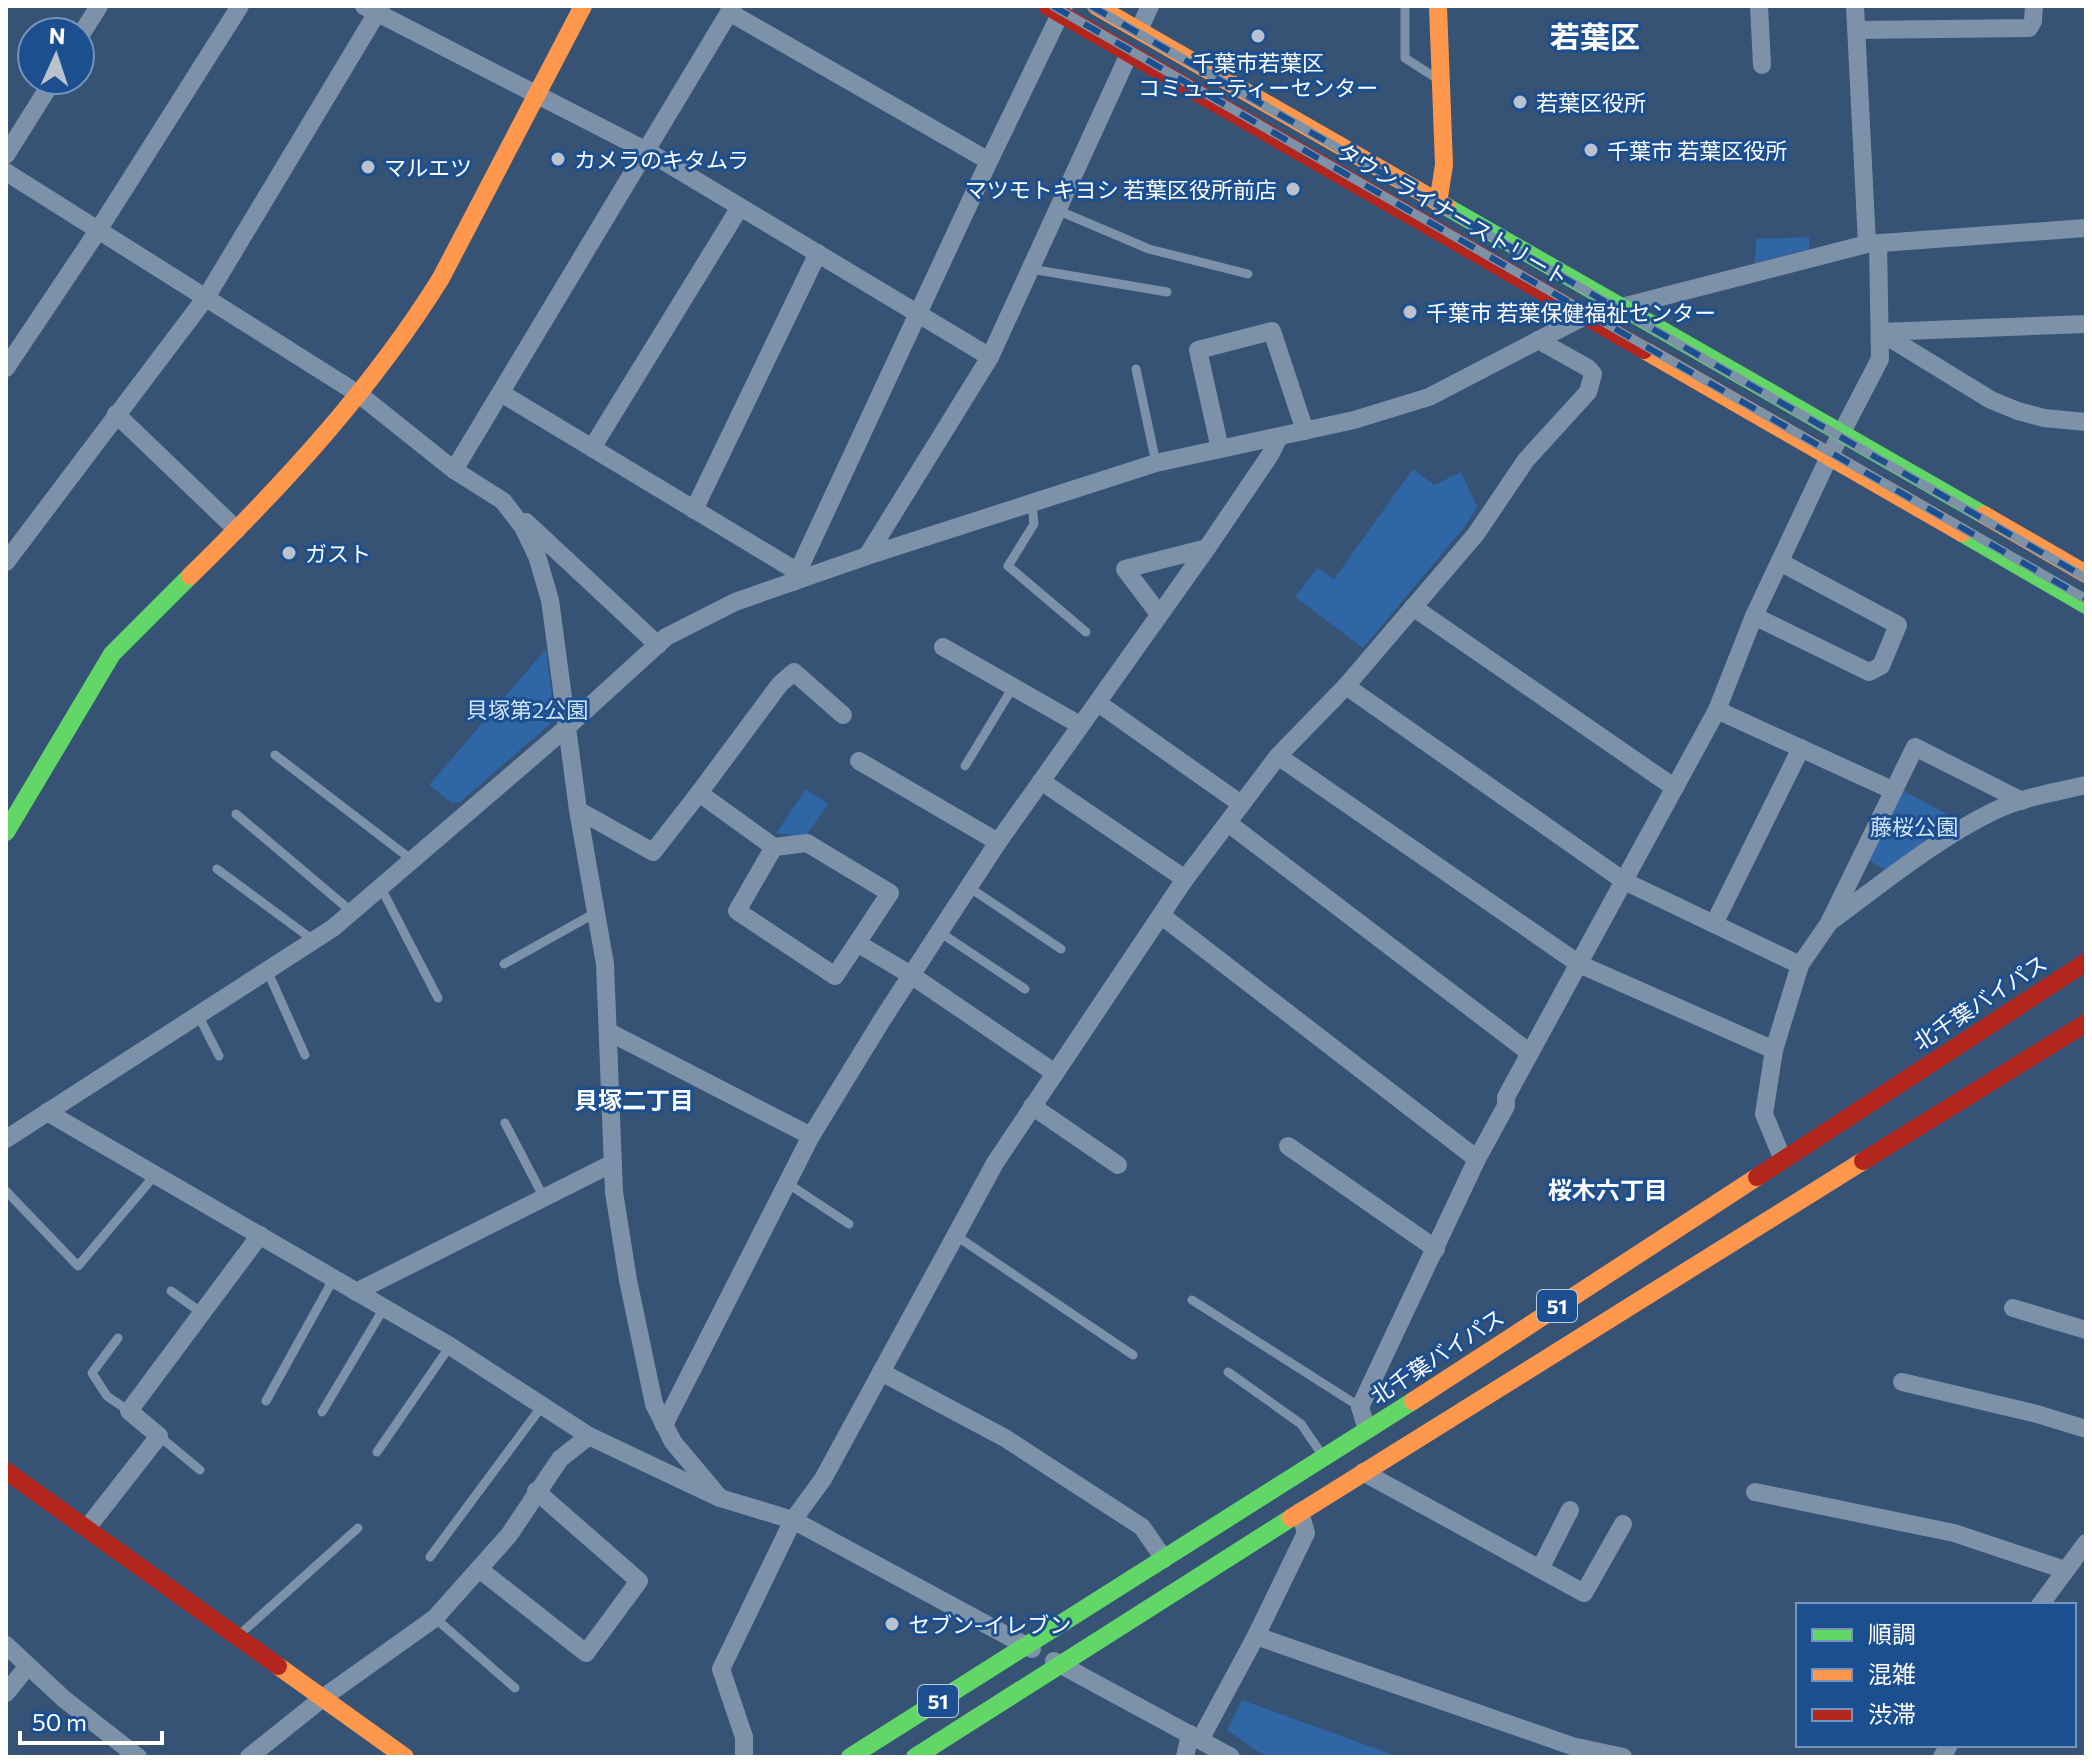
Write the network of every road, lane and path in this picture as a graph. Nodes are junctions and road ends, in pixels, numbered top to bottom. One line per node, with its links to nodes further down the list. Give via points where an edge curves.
1 (240, 6): 28 (street)
2 (583, 6): 19 (main road)
3 (1096, 6): 13 (main road, タウンライナーストリート)
4 (1150, 6): 13 (street)
5 (1405, 6): 17 (lane, via 1405,58)
6 (1438, 6): 17 (main road)
7 (1759, 6): 16 (street)
8 (1855, 6): 14 (street)
9 (2034, 6): 14 (street, via 2029,28)
10 (374, 8): 19 (street); 34 (street)
11 (731, 9): 20 (street); 22 (street)
12 (1058, 9): 15 (main road, タウンライナーストリート); 22 (street)
13 (1139, 30): 24 (main road, タウンライナーストリート)
14 (1857, 30): 29 (street)
15 (1129, 54): 26 (street); 37 (main road, タウンライナーストリート)
16 (1762, 65)
17 (1440, 80): 24 (main road, via 1444,165)
18 (43, 96): 21 (street)
19 (537, 96): 20 (street); 45 (main road, via 441,278)
20 (647, 151): 25 (street); 44 (street)
21 (6, 155)
22 (989, 161): 36 (street)
23 (6, 172): 28 (street)
24 (1438, 203): 35 (main road, タウンライナーストリート)
25 (740, 207): 30 (street); 51 (street)
26 (1057, 210): 31 (street); 32 (lane, via 1149,249)
27 (2086, 228): 29 (street)
28 (99, 229): 34 (street); 42 (street)
29 (1872, 244): 35 (street); 39 (street)
30 (818, 253): 36 (street); 58 (street)
31 (1031, 269): 33 (lane); 41 (street)
32 (1248, 274)
33 (1167, 292)
34 (207, 296): 45 (street); 46 (street)
35 (1622, 307): 37 (street); 49 (main road, タウンライナーストリート)
36 (919, 315): 41 (street); 65 (street)
37 (1583, 317): 40 (street); 53 (main road, タウンライナーストリート)
38 (2086, 324): 39 (street)
39 (1880, 332): 47 (street, via 1991,400 2044,418); 49 (street, via 1880,359)
40 (1538, 340): 48 (street, via 1429,397); 67 (street, via 1593,374 1588,392 1526,460 1476,534)
41 (990, 357): 62 (street)
42 (6, 368)
43 (1136, 369): 54 (lane)
44 (501, 393): 51 (street); 55 (street)
45 (360, 395): 55 (street); 59 (main road)
46 (116, 414): 59 (street); 61 (street)
47 (2086, 422)
48 (1305, 431): 50 (street); 52 (street, via 1272,331 1198,350)
49 (1841, 434): 53 (street); 64 (main road, タウンライナーストリート)
50 (1279, 437): 52 (street); 60 (street)
51 (592, 448): 58 (street)
52 (1220, 449): 54 (street)
53 (1829, 457): 63 (street); 66 (main road, タウンライナーストリート)
54 (1156, 463): 57 (street)
55 (454, 470): 56 (street)
56 (503, 501): 71 (street); 79 (street, via 537,556 550,600)
57 (1032, 503): 62 (street); 70 (lane, via 1034,524 1008,566)
58 (694, 510): 65 (street)
59 (237, 530): 95 (main road, via 112,654)
60 (1207, 548): 68 (street); 68 (street, via 1125,569)
61 (8, 554)
62 (867, 556): 65 (street)
63 (1780, 562): 69 (street); 69 (street, via 1898,625 1881,666 1869,672)
64 (2086, 574)
65 (795, 577): 71 (street, via 735,602)
66 (2086, 605)
67 (1413, 607): 73 (street); 87 (street)
68 (1159, 614): 75 (street)
69 (1754, 616): 76 (street)
70 (1086, 632)
71 (658, 645): 79 (street)
72 (943, 647): 74 (street)
73 (1346, 686): 82 (street); 101 (street)
74 (1013, 687): 78 (street); 84 (lane)
75 (1098, 703): 78 (street); 91 (street)
76 (1717, 710): 80 (street); 87 (street)
77 (843, 715): 89 (street, via 794,672)
78 (1080, 725): 85 (street)
79 (566, 728): 92 (street); 98 (street)
80 (1801, 748): 88 (street); 108 (street)
81 (275, 755): 98 (lane)
82 (1278, 756): 91 (street); 115 (street)
83 (859, 761): 96 (street)
84 (965, 766)
85 (1041, 781): 96 (street); 100 (street)
86 (2086, 785): 90 (street)
87 (1675, 788): 101 (street)
88 (1892, 790): 90 (street, via 1915,747); 107 (street)
89 (699, 793): 92 (street, via 653,852); 97 (street)
90 (2022, 801): 107 (street, via 1940,841)
91 (1241, 804): 94 (street)
92 (578, 810): 105 (street)
93 (236, 814): 104 (lane)
94 (1228, 823): 100 (street); 125 (street)
95 (6, 832)
96 (998, 842): 103 (street)
97 (774, 847): 111 (street, via 807,843 890,893); 111 (street, via 737,911 835,976)
98 (412, 860): 102 (street)
99 (217, 869): 110 (lane)
100 (1185, 879): 106 (street)
101 (1624, 881): 108 (street); 115 (street)
102 (381, 888): 104 (street); 120 (lane)
103 (970, 888): 109 (street); 112 (lane)
104 (352, 912): 110 (street)
105 (597, 912): 114 (lane); 123 (street)
106 (1162, 916): 128 (street); 135 (street)
107 (1829, 923): 116 (street)
108 (1714, 924): 116 (street)
109 (941, 933): 118 (street); 119 (lane)
110 (313, 940): 117 (street)
111 (857, 943): 118 (street)
112 (1061, 949)
113 (2086, 962): 136 (main road, 北千葉バイパス / 51)
114 (504, 964)
115 (1579, 964): 124 (street); 125 (street)
116 (1800, 965): 124 (street)
117 (267, 970): 121 (street); 126 (lane)
118 (911, 975): 128 (street); 132 (street)
119 (1025, 989)
120 (438, 998)
121 (198, 1015): 127 (lane); 130 (street)
122 (2086, 1023): 175 (main road, 51)
123 (609, 1032): 132 (street); 137 (street)
124 (1774, 1050): 136 (street, via 1764,1114)
125 (1530, 1053): 135 (street)
126 (305, 1055)
127 (219, 1056)
128 (1055, 1073): 129 (street)
129 (1032, 1106): 138 (street); 145 (street)
130 (47, 1112): 133 (street); 139 (street)
131 (505, 1123): 142 (lane)
132 (811, 1136): 140 (street)
133 (6, 1139)
134 (1288, 1146): 146 (street)
135 (1477, 1159): 146 (street)
136 (1783, 1160): 168 (main road, 北千葉バイパス / 51)
137 (613, 1163): 142 (street); 166 (street, via 628,1280 654,1404)
138 (1118, 1165)
139 (155, 1175): 141 (lane, via 78,1266); 144 (street)
140 (787, 1183): 143 (lane); 166 (street)
141 (6, 1191)
142 (544, 1198): 149 (street)
143 (849, 1224)
144 (260, 1235): 147 (street); 153 (street)
145 (955, 1235): 157 (lane); 158 (street)
146 (1436, 1249): 163 (street)
147 (334, 1278): 149 (street); 161 (lane)
148 (171, 1291): 153 (lane)
149 (356, 1292): 151 (street)
150 (1192, 1300): 163 (lane)
151 (384, 1308): 156 (street); 165 (lane)
152 (2013, 1308): 154 (street)
153 (202, 1313): 164 (street)
154 (2086, 1330)
155 (118, 1338): 164 (lane, via 92,1373 107,1396)
156 (450, 1346): 162 (street); 171 (lane)
157 (1133, 1355)
158 (881, 1372): 181 (street, via 823,1479); 187 (street, via 1005,1438 1142,1527)
159 (1228, 1372): 172 (lane, via 1301,1424)
160 (1902, 1382): 167 (street)
161 (266, 1401)
162 (542, 1406): 170 (street); 186 (lane)
163 (1360, 1407): 168 (street)
164 (129, 1411): 169 (street)
165 (322, 1412)
166 (664, 1425): 178 (street)
167 (2086, 1429)
168 (1367, 1430): 172 (main road, 北千葉バイパス / 51)
169 (159, 1436): 173 (lane); 183 (street)
170 (589, 1436): 176 (street, via 560,1459); 178 (street)
171 (377, 1452)
172 (1325, 1459): 187 (main road, 北千葉バイパス / 51)
173 (200, 1470)
174 (6, 1471): 183 (main road)
175 (1363, 1472): 180 (main road, 51); 189 (street)
176 (536, 1491): 188 (street, via 509,1535); 188 (street, via 639,1581 586,1653)
177 (1755, 1492): 190 (street, via 1954,1533)
178 (720, 1498): 181 (street)
179 (1570, 1510): 189 (street)
180 (1300, 1512): 194 (street, via 1306,1533); 197 (main road, 51)
181 (793, 1520): 196 (street); 206 (street, via 721,1669 744,1737)
182 (1623, 1524): 189 (street, via 1584,1593)
183 (87, 1528): 193 (main road)
184 (358, 1528): 193 (lane)
185 (2086, 1543): 190 (street)
186 (430, 1557)
187 (1164, 1559): 196 (main road, 北千葉バイパス / 51)
188 (479, 1569): 192 (street)
189 (1540, 1569)
190 (2065, 1570): 191 (street)
191 (2041, 1603)
192 (435, 1618): 199 (lane); 201 (street)
193 (238, 1636): 201 (main road)
194 (1256, 1636): 202 (street); 211 (street, via 1572,1746)
195 (6, 1645): 198 (street)
196 (1025, 1646): 197 (street); 207 (main road, 北千葉バイパス / 51)
197 (1061, 1665): 202 (street); 208 (main road, 51)
198 (28, 1666): 200 (street); 203 (street)
199 (515, 1688)
200 (6, 1693)
201 (324, 1697): 204 (street); 205 (main road)
202 (1195, 1737): 209 (street); 210 (street)
203 (138, 1757)
204 (249, 1757)
205 (405, 1757)
206 (744, 1757)
207 (850, 1757)
208 (915, 1757)
209 (1185, 1757)
210 (1231, 1757)
211 (1623, 1757)

